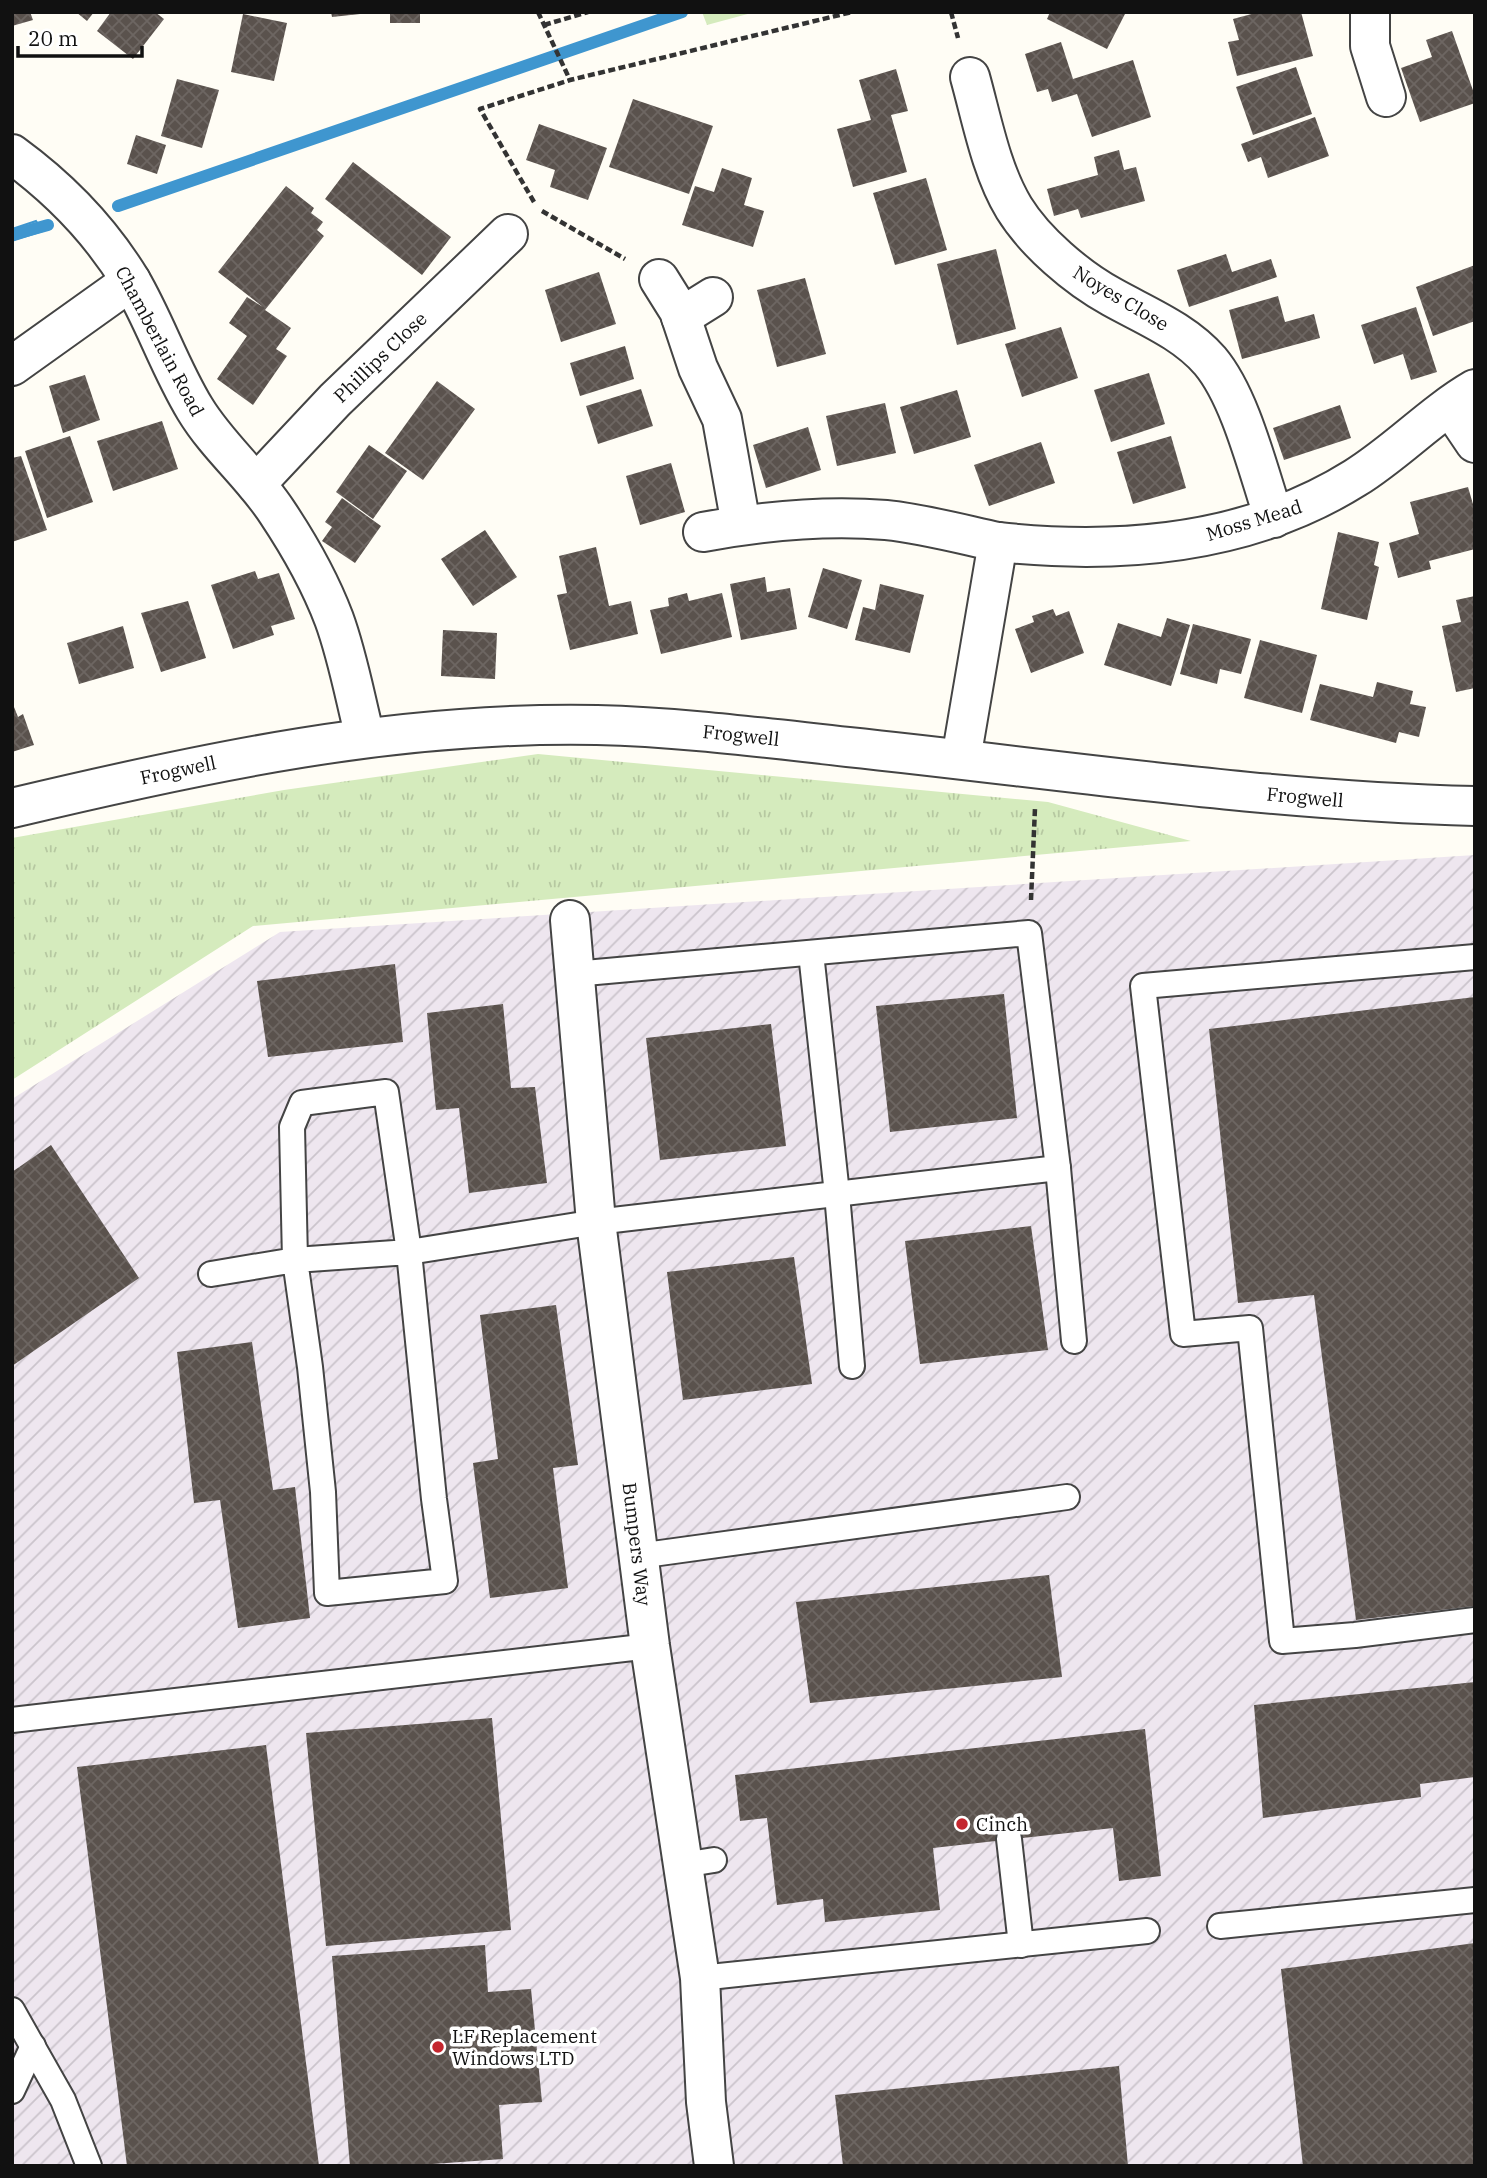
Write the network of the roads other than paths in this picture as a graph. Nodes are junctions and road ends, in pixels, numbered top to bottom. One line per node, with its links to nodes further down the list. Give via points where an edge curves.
1 (1370, 12): 3 (street, via 1370,46)
2 (970, 77): 14 (street, Noyes Close, via 1000,133 995,161 1014,208 1051,250 1093,285 1179,334 1209,360 1232,399)
3 (1386, 97)
4 (12, 154): 7 (street, Chamberlain Road, via 77,208)
5 (508, 234): 13 (street, Phillips Close, via 335,400)
6 (659, 279): 9 (street)
7 (131, 281): 10 (street); 13 (street, Chamberlain Road, via 193,406)
8 (713, 297): 9 (street)
9 (681, 317): 15 (street, via 725,428)
10 (12, 366)
11 (1462, 397): 12 (street); 14 (street, Moss Mead, via 1357,477)
12 (1475, 443)
13 (256, 484): 18 (street, Chamberlain Road, via 293,536 334,618)
14 (1274, 518): 17 (street, Moss Mead, via 1206,537 1134,546)
15 (741, 525): 16 (street, Moss Mead); 17 (street, Moss Mead, via 886,520)
16 (703, 532)
17 (998, 542): 19 (street)
18 (365, 737): 19 (street, Frogwell, via 598,725); 21 (street, Frogwell, via 180,769)
19 (961, 759): 20 (street, Frogwell, via 1209,789 1381,804)
20 (1475, 806)
21 (12, 808)
22 (570, 920): 25 (street, Bumpers Way)
23 (811, 953): 25 (lane); 26 (lane, via 1029,933); 27 (lane)
24 (1475, 957): 36 (lane, via 1143,986 1183,1334 1250,1328 1283,1641)
25 (575, 974): 28 (street, Bumpers Way)
26 (1059, 1168): 27 (lane); 32 (lane)
27 (837, 1194): 28 (lane); 33 (lane)
28 (596, 1222): 29 (lane); 35 (street, Bumpers Way)
29 (409, 1252): 30 (lane); 30 (lane, via 386,1092 302,1103 292,1127); 30 (lane, via 446,1581 340,1593 327,1593 323,1492)
30 (295, 1260): 31 (lane)
31 (211, 1274)
32 (1074, 1341)
33 (852, 1366)
34 (1067, 1497): 35 (lane)
35 (638, 1556): 37 (street, Bumpers Way)
36 (1475, 1620)
37 (650, 1646): 38 (lane); 44 (street, Bumpers Way, via 699,1862)
38 (12, 1720)
39 (1009, 1839): 43 (lane)
40 (1475, 1900): 41 (lane)
41 (1220, 1926)
42 (1147, 1931): 43 (lane)
43 (1021, 1945): 44 (lane)
44 (700, 1978): 49 (street, Bumpers Way)
45 (12, 2010): 46 (lane)
46 (33, 2046): 47 (lane); 48 (lane, via 63,2100)
47 (12, 2091)
48 (89, 2166)
49 (713, 2166)

